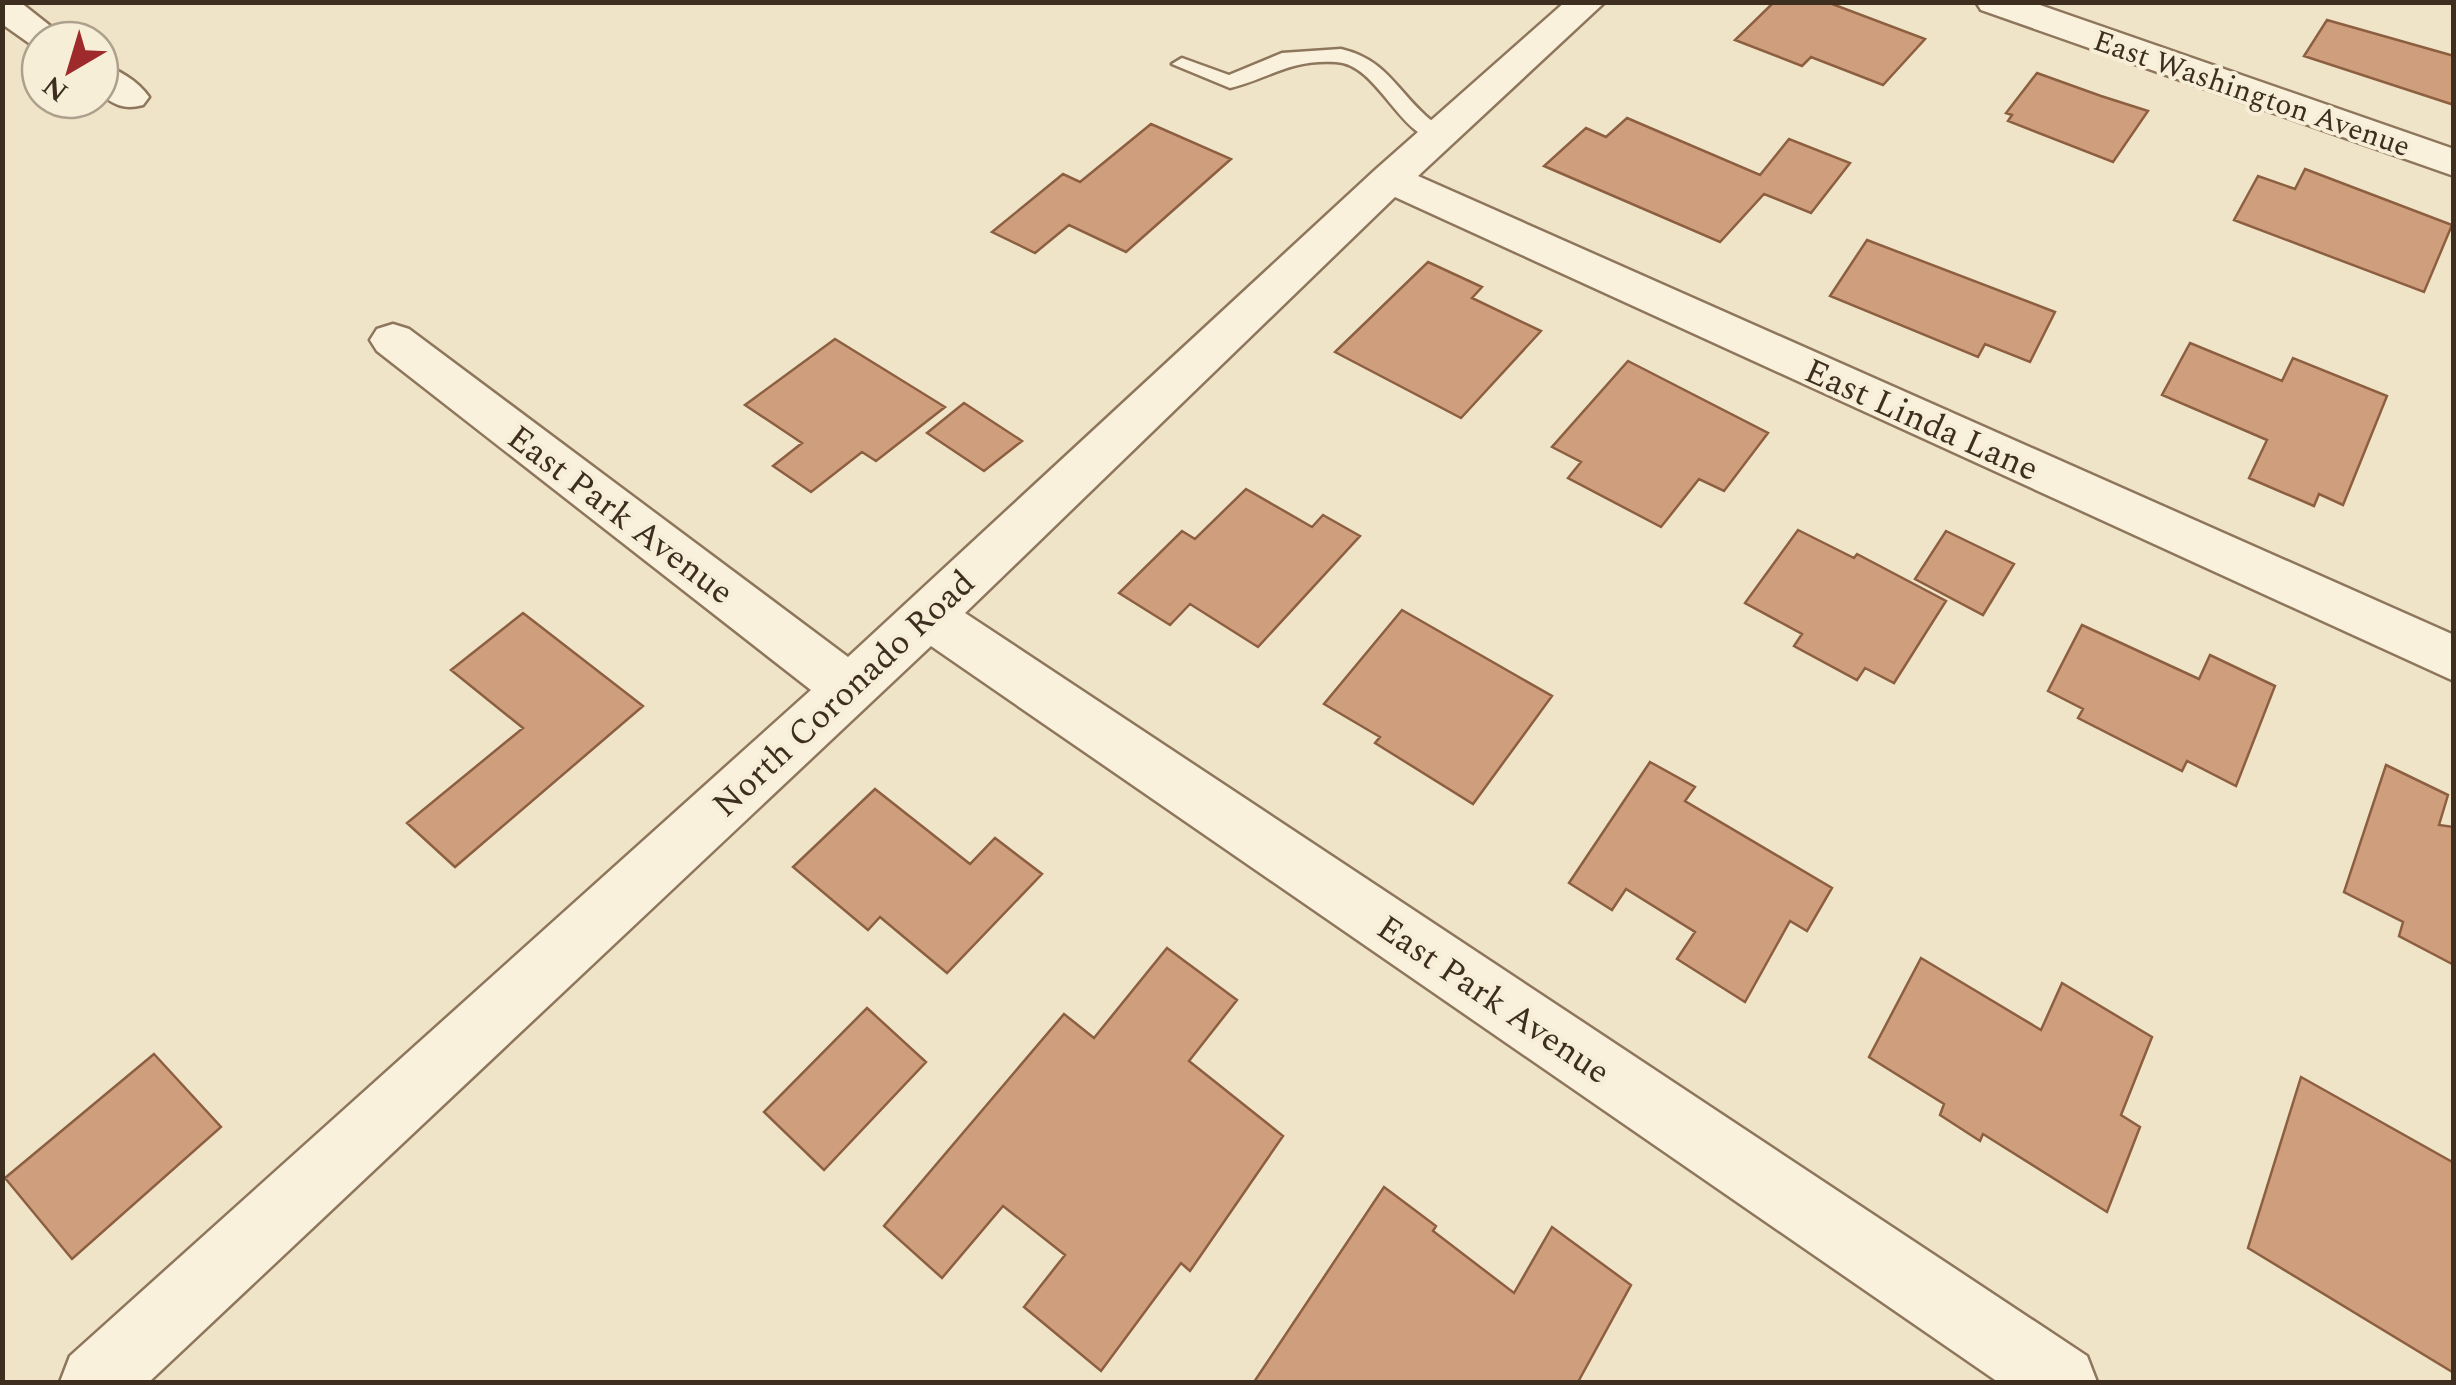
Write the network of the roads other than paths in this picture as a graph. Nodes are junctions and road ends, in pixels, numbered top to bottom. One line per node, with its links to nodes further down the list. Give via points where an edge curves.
1 (1587, 2): 4 (street, North Coronado Road)
2 (1994, 2): 5 (street, East Washington Avenue)
3 (1182, 64): 4 (lane, via 1230,82 1282,60 1356,60 1387,83 1420,124)
4 (1440, 134): 6 (street, North Coronado Road)
5 (2454, 163)
6 (1390, 179): 8 (street, North Coronado Road); 9 (street, East Linda Lane)
7 (392, 340): 10 (street, East Park Avenue)
8 (927, 615): 10 (street, North Coronado Road); 12 (street, East Park Avenue)
9 (2454, 659)
10 (850, 689): 11 (street, North Coronado Road)
11 (96, 1382)
12 (2061, 1382)

